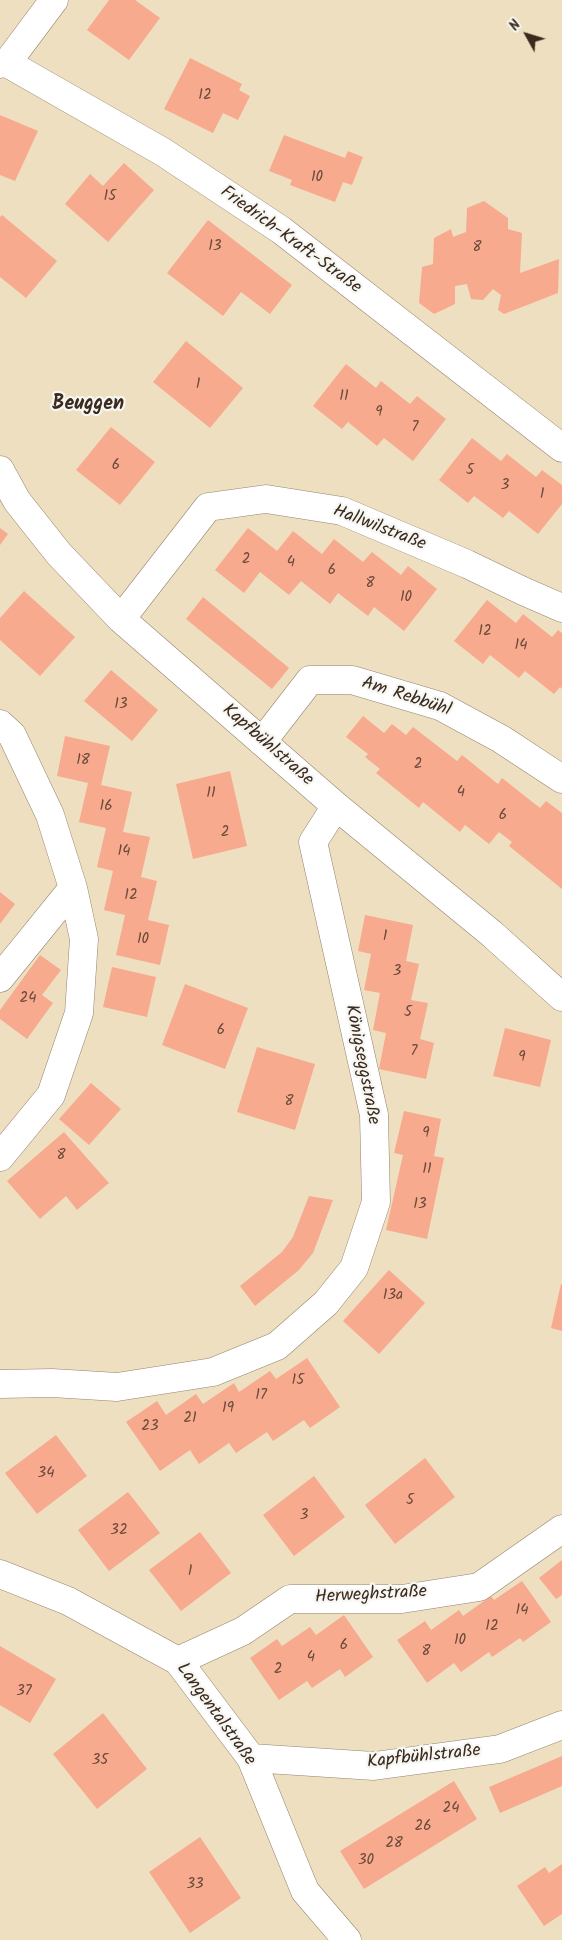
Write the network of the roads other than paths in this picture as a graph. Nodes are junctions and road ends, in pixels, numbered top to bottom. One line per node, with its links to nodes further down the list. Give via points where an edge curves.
1 (54, 0): 2 (street)
2 (4, 63): 3 (street, Friedrich-Kraft-Straße, via 163,152 281,230)
3 (562, 448)
4 (0, 470): 6 (street, Kapfbühlstraße, via 17,501 59,554)
5 (562, 608): 6 (street, Hallwilstraße, via 342,511 266,498 208,507)
6 (121, 619): 8 (street, Kapfbühlstraße)
7 (0, 724): 11 (street, via 12,735 50,815)
8 (262, 742): 9 (street, Am Rebbühl, via 310,680 352,680 440,706 501,739); 10 (street, Kapfbühlstraße)
9 (562, 779)
10 (336, 806): 13 (street, Kapfbühlstraße, via 492,934); 15 (street, Königseggstraße, via 313,842 374,1115 376,1202 354,1268 326,1303 277,1346 213,1372 117,1387)
11 (73, 888): 12 (street); 14 (street, via 84,939 80,1013 51,1094)
12 (0, 978)
13 (562, 997)
14 (0, 1157)
15 (0, 1384)
16 (562, 1529): 18 (street, Herweghstraße, via 479,1587 402,1599 290,1599 243,1631)
17 (0, 1574): 18 (street, Langentalstraße, via 68,1602)
18 (178, 1661): 20 (street, Langentalstraße)
19 (562, 1725): 20 (street, Kapfbühlstraße, via 500,1749 374,1766)
20 (251, 1758): 21 (street, Langentalstraße, via 305,1891)
21 (347, 1940)

